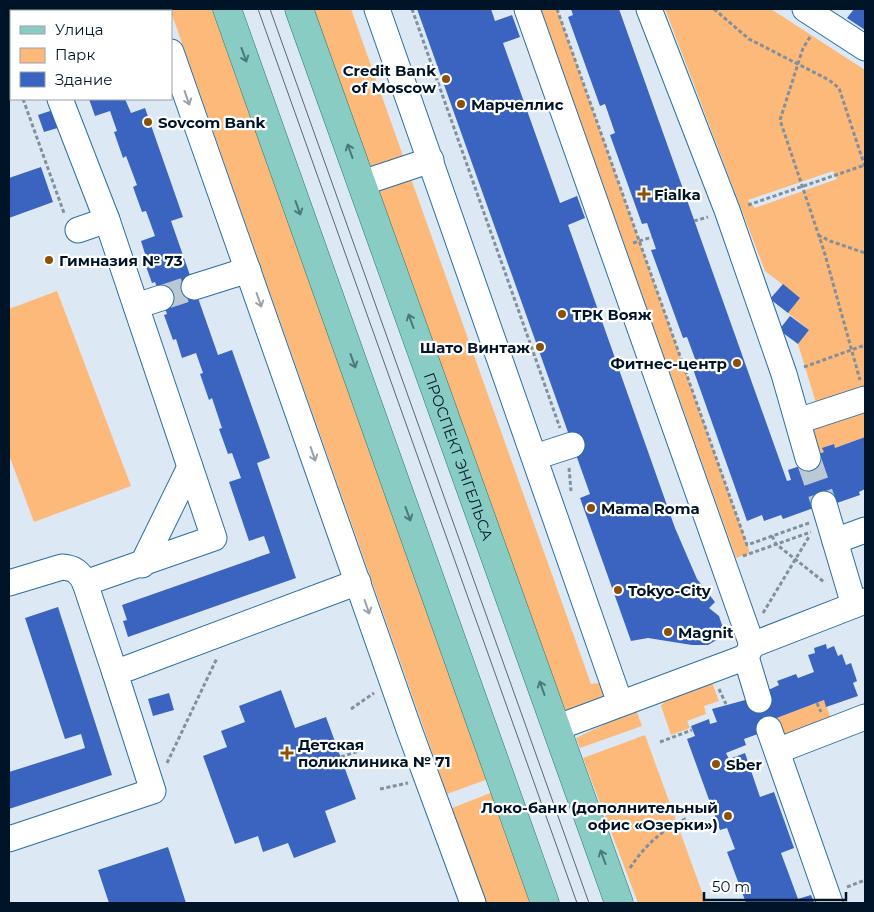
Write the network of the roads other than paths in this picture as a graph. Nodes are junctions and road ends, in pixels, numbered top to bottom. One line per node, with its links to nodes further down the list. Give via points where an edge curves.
1 (228, 9): 40 (main road, one-way to 40)
2 (299, 9): 11 (main road, ПРОСПЕКТ ЭНГЕЛЬСА, one-way to 2)
3 (377, 9): 10 (street)
4 (527, 9): 32 (street)
5 (649, 9): 19 (street, via 727,210)
6 (826, 16): 7 (street)
7 (865, 48)
8 (172, 55): 14 (street, one-way to 14)
9 (60, 100): 12 (street)
10 (431, 160): 11 (street); 21 (street)
11 (362, 183): 37 (main road, ПРОСПЕКТ ЭНГЕЛЬСА, one-way to 11)
12 (106, 220): 13 (street); 17 (street)
13 (72, 222)
14 (248, 270): 15 (street); 28 (street, one-way to 28)
15 (194, 287)
16 (161, 298): 17 (street)
17 (136, 306): 23 (street)
18 (865, 398): 19 (street)
19 (798, 421): 22 (street)
20 (570, 446): 21 (street)
21 (535, 457): 35 (street)
22 (808, 458)
23 (190, 467): 27 (street); 27 (street, via 214,538)
24 (821, 517): 26 (street)
25 (865, 530): 26 (street)
26 (835, 541): 31 (street)
27 (142, 565): 29 (street)
28 (358, 582): 33 (street); 39 (street, one-way to 39)
29 (86, 583): 30 (street, via 80,573 62,567); 33 (street)
30 (9, 584)
31 (860, 603): 32 (street)
32 (749, 651): 34 (street); 35 (street)
33 (115, 673): 38 (street, via 154,791)
34 (759, 700)
35 (620, 703): 37 (street)
36 (865, 717): 42 (street, via 773,740)
37 (556, 728): 41 (main road, ПРОСПЕКТ ЭНГЕЛЬСА, one-way to 37)
38 (9, 839)
39 (473, 903)
40 (545, 903)
41 (619, 903)
42 (830, 903)

